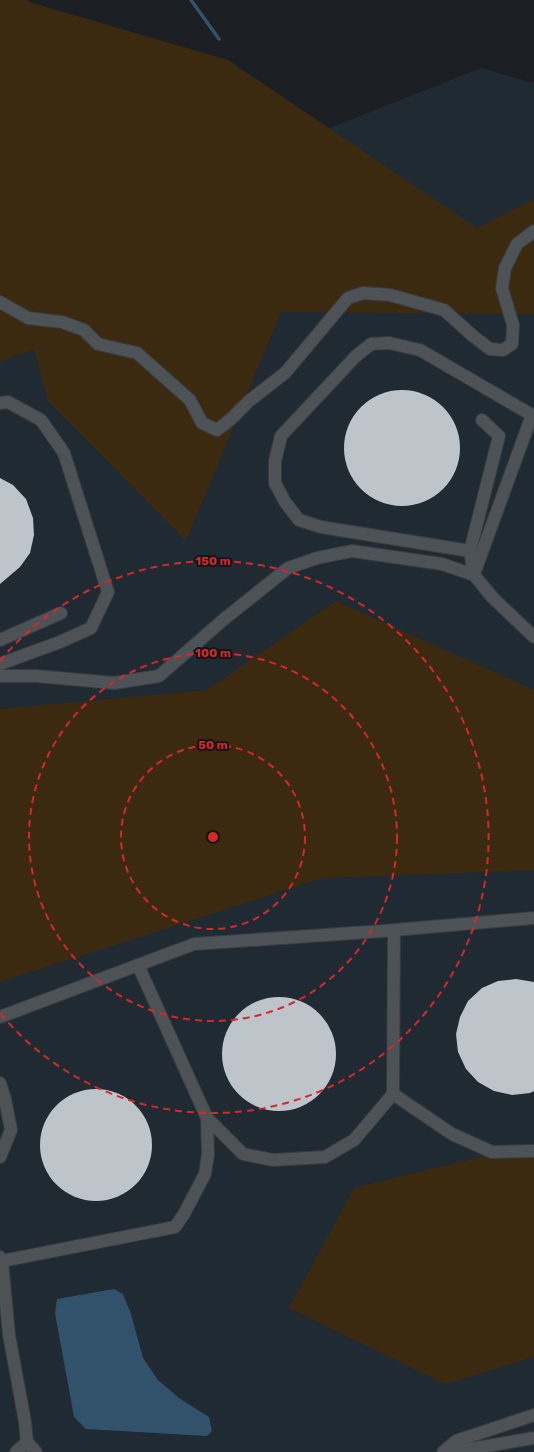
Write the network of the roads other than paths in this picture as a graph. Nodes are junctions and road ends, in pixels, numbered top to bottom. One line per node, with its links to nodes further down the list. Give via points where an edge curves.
1 (534, 231): 2 (lane, via 516,244 505,268 502,288 513,325 512,344 503,350 490,349 444,310 390,295 363,293 348,298 285,373 217,430 202,423 190,400 137,353 98,344 84,330 62,322 28,318)
2 (0, 302)
3 (0, 403): 11 (lane, via 8,402 41,420 64,452 108,592 91,628)
4 (533, 416): 6 (lane, via 420,350 390,343 371,344 356,356 281,436 275,461 275,483 299,520 321,527); 7 (lane)
5 (482, 420): 6 (lane, via 499,436)
6 (470, 551): 7 (lane)
7 (474, 575): 9 (lane, via 493,598); 12 (lane, via 442,564 352,551 317,558 288,568 159,676 114,683 36,676)
8 (61, 613): 10 (lane)
9 (534, 637)
10 (0, 640)
11 (0, 664)
12 (0, 676)
13 (534, 918): 14 (lane)
14 (394, 930): 15 (lane, via 194,944); 18 (lane)
15 (138, 965): 16 (lane); 19 (lane)
16 (0, 1018)
17 (0, 1083): 21 (lane, via 11,1130)
18 (394, 1094): 19 (lane, via 354,1140 325,1158 273,1160 243,1154); 20 (lane, via 452,1134 492,1152)
19 (207, 1118): 22 (lane, via 208,1154 205,1174 175,1227)
20 (534, 1151)
21 (0, 1157)
22 (1, 1259): 25 (lane, via 9,1335 26,1422)
23 (534, 1415): 28 (lane, via 456,1441)
24 (534, 1438): 29 (lane)
25 (27, 1442): 26 (lane); 27 (lane)
26 (16, 1452)
27 (36, 1452)
28 (443, 1452)
29 (452, 1452)

